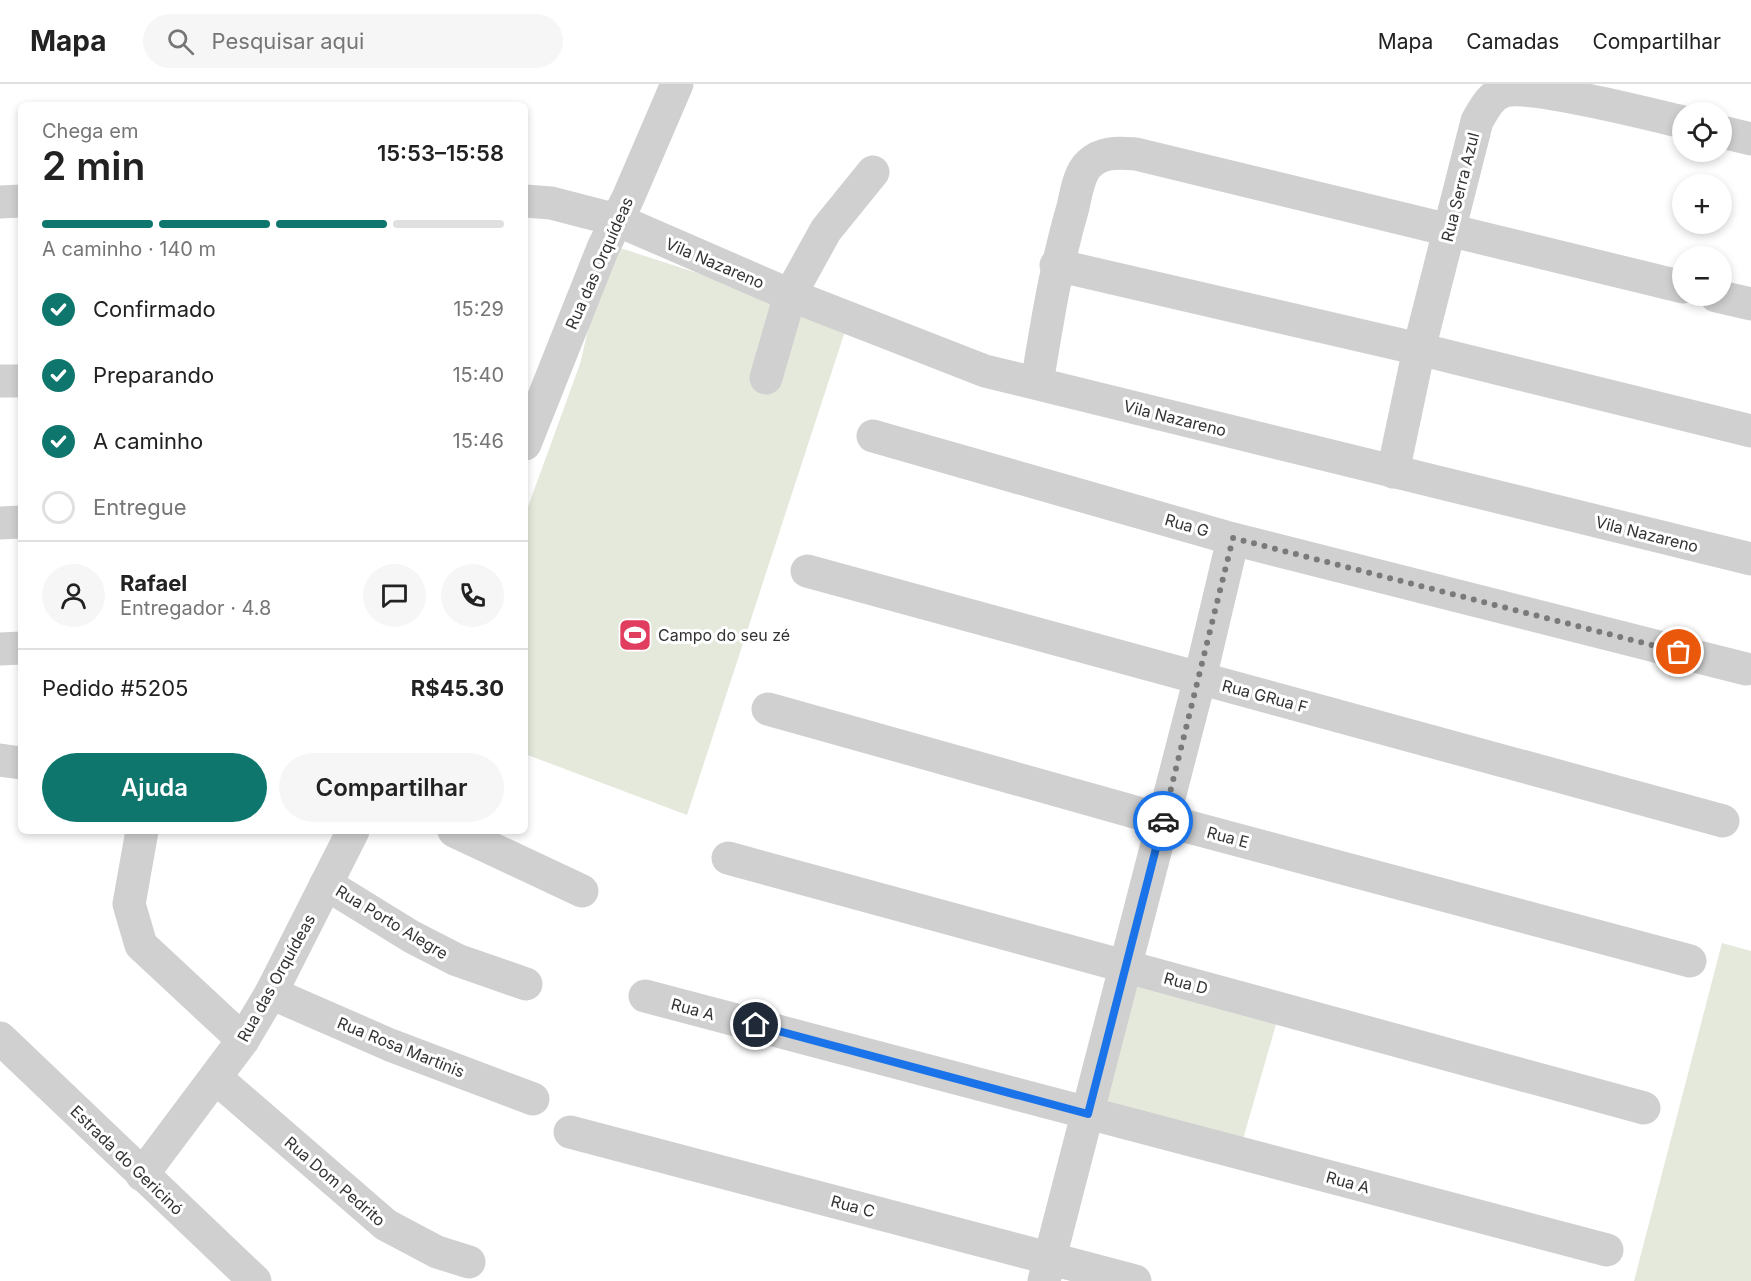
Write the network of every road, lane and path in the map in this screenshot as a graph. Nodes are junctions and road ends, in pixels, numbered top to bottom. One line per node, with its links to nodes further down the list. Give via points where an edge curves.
1 (676, 84): 9 (street, Rua das Orquídeas)
2 (1672, 119): 10 (street, Rua Serra Azul, via 1538,89 1505,90 1488,101 1477,121)
3 (1732, 134): 4 (street)
4 (1751, 138)
5 (873, 172): 13 (street, via 826,230)
6 (18, 201): 8 (street)
7 (528, 201): 9 (street, Vila Nazareno, via 552,202)
8 (0, 202)
9 (617, 220): 13 (street, Vila Nazareno); 17 (street, Rua das Orquídeas)
10 (1450, 230): 11 (street, via 1136,154 1113,152 1099,156 1087,166); 12 (street); 16 (street, Rua Serra Azul)
11 (1056, 265): 16 (street); 21 (street)
12 (1672, 284)
13 (790, 295): 18 (street); 21 (street, Vila Nazareno, via 985,371)
14 (1732, 300): 15 (street)
15 (1751, 304)
16 (1419, 349): 23 (street); 25 (street, Rua Serra Azul)
17 (541, 364): 22 (street, Rua das Orquídeas)
18 (766, 378)
19 (0, 381): 20 (street)
20 (18, 381)
21 (1037, 383): 25 (street, Vila Nazareno)
22 (528, 429)
23 (1751, 431)
24 (873, 436): 28 (street, Rua G)
25 (1393, 472): 29 (street, Vila Nazareno)
26 (18, 522): 27 (street)
27 (0, 523)
28 (1233, 538): 33 (street, Rua G); 34 (street)
29 (1751, 559)
30 (807, 571): 34 (street, Rua GRua F)
31 (18, 648): 32 (street)
32 (0, 649)
33 (1746, 669)
34 (1200, 678): 38 (street); 39 (street, Rua GRua F)
35 (768, 709): 38 (street, Rua E)
36 (0, 760): 37 (street)
37 (18, 763)
38 (1163, 820): 46 (street, Rua E); 47 (street)
39 (1723, 821)
40 (141, 834): 52 (street, via 129,904 141,945)
41 (351, 834): 44 (street, Rua das Orquídeas)
42 (460, 834): 45 (street)
43 (728, 858): 47 (street, Rua D)
44 (326, 884): 48 (street, Rua Porto Alegre, via 457,960); 49 (street, Rua das Orquídeas)
45 (582, 891)
46 (1690, 961)
47 (1126, 967): 55 (street, Rua D); 56 (street)
48 (526, 984)
49 (271, 993): 52 (street, Rua das Orquídeas); 54 (street, Rua Rosa Martinis, via 390,1045)
50 (645, 996): 56 (street, Rua A)
51 (0, 1038): 58 (street, Estrada do Gericinó)
52 (243, 1040): 53 (street, Rua das Orquídeas)
53 (216, 1078): 58 (street, Rua das Orquídeas); 60 (street, Rua Dom Pedrito, via 386,1225 437,1252)
54 (533, 1099)
55 (1644, 1108)
56 (1088, 1114): 59 (street, Rua A); 61 (street)
57 (570, 1132): 61 (street, Rua C)
58 (142, 1175): 62 (street, Estrada do Gericinó)
59 (1607, 1250)
60 (469, 1262)
61 (1047, 1269): 63 (street, Rua C)
62 (255, 1281)
63 (1135, 1281)

